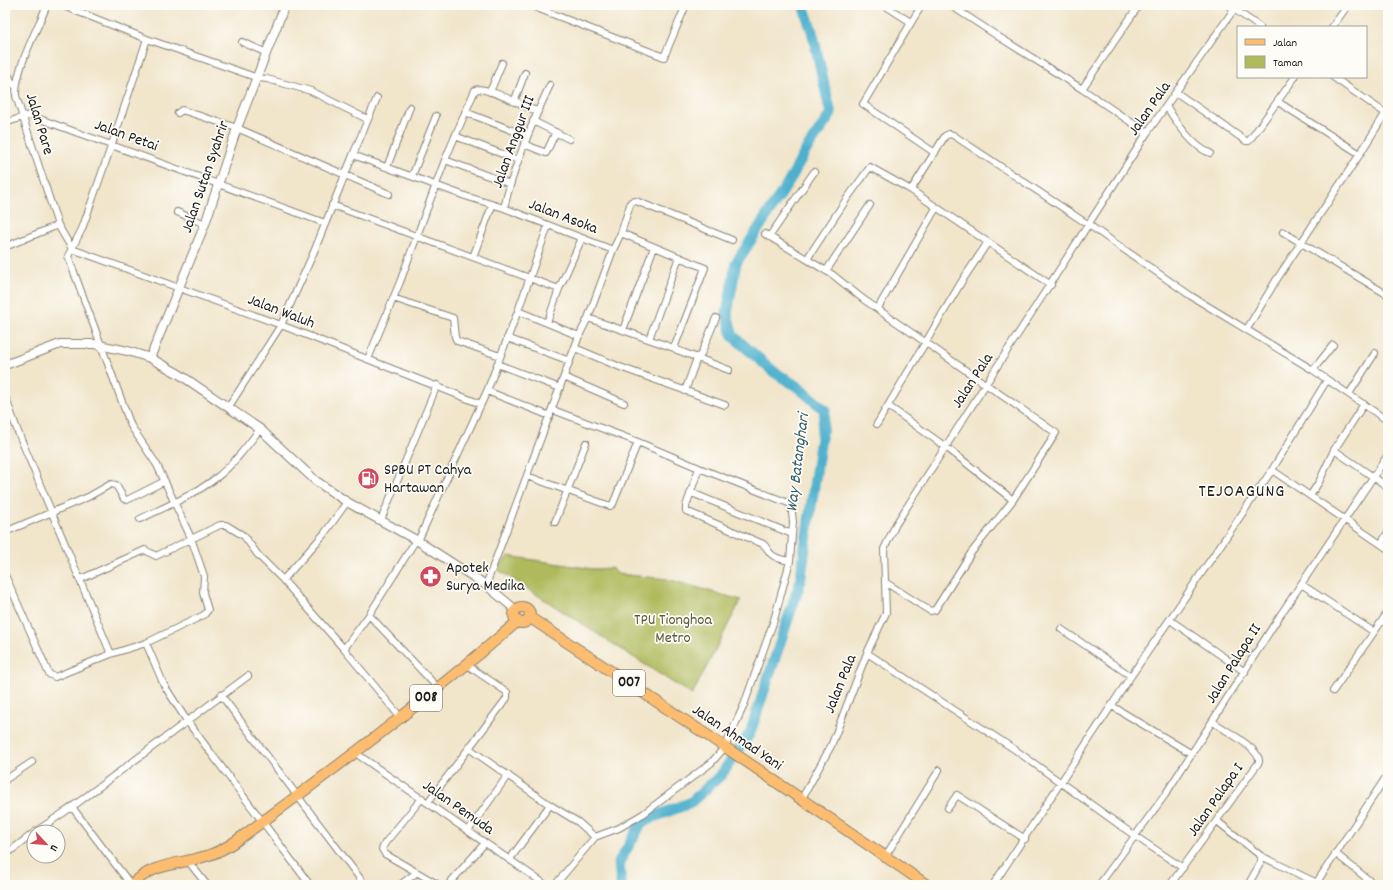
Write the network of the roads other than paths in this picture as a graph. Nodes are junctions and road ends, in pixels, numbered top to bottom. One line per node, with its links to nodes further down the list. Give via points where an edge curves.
1 (47, 5): 26 (street, Jalan Pare)
2 (61, 5): 16 (street)
3 (286, 5): 18 (street, Jalan Sutan Syahrir)
4 (529, 5): 5 (street, via 664,57)
5 (686, 5)
6 (884, 5): 13 (street)
7 (922, 5): 13 (street)
8 (950, 5): 27 (street)
9 (1228, 5): 12 (street)
10 (1348, 5): 15 (street)
11 (1136, 6): 27 (street)
12 (1235, 7): 14 (street); 29 (street, Jalan Pala)
13 (912, 22): 52 (street, via 863,104)
14 (1259, 26)
15 (1333, 26)
16 (147, 39): 22 (street); 50 (street)
17 (242, 42): 18 (street)
18 (267, 53): 22 (street, Jalan Sutan Syahrir)
19 (502, 63): 28 (street)
20 (5, 67): 26 (street)
21 (525, 73): 31 (street)
22 (258, 78): 41 (street, via 312,90); 44 (street, Jalan Sutan Syahrir)
23 (1294, 78): 32 (street)
24 (1335, 78): 37 (street)
25 (550, 85): 35 (street, Jalan Anggur III)
26 (15, 86): 39 (street, Jalan Pare)
27 (1082, 89): 46 (street)
28 (490, 92): 31 (street); 36 (street, via 479,88 475,90)
29 (1177, 93): 32 (street, via 1246,141 1252,139); 34 (street, Jalan Pala)
30 (377, 98): 41 (street)
31 (514, 102): 35 (street)
32 (1278, 102): 54 (street)
33 (410, 107): 58 (street)
34 (1166, 107): 46 (street, Jalan Pala); 53 (street, via 1192,140)
35 (537, 111): 42 (street, Jalan Anggur III)
36 (466, 112): 47 (street); 48 (street)
37 (1387, 112): 54 (street)
38 (178, 113): 44 (street, via 182,110)
39 (24, 116): 43 (street); 50 (street, Jalan Petai, via 29,115); 75 (street, Jalan Pare)
40 (436, 116): 61 (street)
41 (367, 119): 55 (street)
42 (533, 121): 45 (street); 48 (street, Jalan Anggur III)
43 (5, 123)
44 (237, 128): 60 (street); 62 (street, Jalan Sutan Syahrir)
45 (556, 132): 49 (street); 51 (street, via 546,153)
46 (1147, 133): 76 (street, Jalan Pala)
47 (455, 136): 56 (street); 57 (street)
48 (527, 136): 51 (street, Jalan Anggur III)
49 (569, 138)
50 (112, 144): 62 (street, Jalan Petai); 87 (street, via 82,229)
51 (524, 144): 57 (street, Jalan Anggur III)
52 (935, 153): 65 (street); 76 (street, via 945,136 953,135)
53 (1210, 154)
54 (1360, 154): 84 (street)
55 (353, 155): 58 (street, Jalan Asoka); 60 (street)
56 (445, 160): 63 (street); 64 (street)
57 (518, 160): 63 (street, Jalan Anggur III)
58 (387, 167): 61 (street, Jalan Asoka)
59 (814, 172): 91 (street, via 767,235)
60 (344, 176): 66 (street); 67 (street)
61 (412, 176): 64 (street, Jalan Asoka)
62 (218, 184): 73 (street, Jalan Petai); 74 (street, Jalan Sutan Syahrir)
63 (510, 184): 70 (street, Jalan Anggur III)
64 (436, 185): 69 (street, Jalan Asoka); 80 (street)
65 (911, 190): 71 (street); 91 (street, via 870,168)
66 (390, 194)
67 (332, 205): 73 (street); 80 (street)
68 (870, 205): 92 (street)
69 (492, 206): 70 (street, Jalan Asoka); 89 (street)
70 (504, 208): 77 (street, Jalan Asoka)
71 (936, 208): 83 (street); 99 (street)
72 (177, 212): 74 (street)
73 (325, 223): 104 (street)
74 (205, 224): 95 (street, Jalan Sutan Syahrir)
75 (58, 225): 85 (street); 87 (street, Jalan Pare)
76 (1089, 225): 94 (street, Jalan Pala); 105 (street, via 1191,296)
77 (548, 226): 81 (street, Jalan Asoka); 93 (street)
78 (1283, 232): 84 (street)
79 (621, 234): 82 (street, via 633,201); 86 (street); 88 (street)
80 (418, 236): 89 (street); 98 (street)
81 (582, 238): 88 (street, Jalan Asoka); 96 (street)
82 (732, 240)
83 (988, 242): 94 (street); 110 (street)
84 (1302, 243): 97 (street); 105 (street)
85 (5, 247)
86 (654, 248): 90 (street); 106 (street)
87 (72, 249): 95 (street, Jalan Waluh); 111 (street, via 68,256)
88 (613, 250): 101 (street)
89 (473, 257): 93 (street)
90 (679, 257): 109 (street); 114 (street, via 704,266 705,269)
91 (807, 259): 92 (street)
92 (826, 271): 99 (street)
93 (530, 278): 96 (street); 100 (street)
94 (1051, 285): 127 (street, Jalan Pala)
95 (179, 289): 104 (street, Jalan Waluh); 117 (street, Jalan Sutan Syahrir)
96 (558, 289): 103 (street)
97 (1388, 295)
98 (393, 298): 116 (street, via 453,318 457,341); 119 (street)
99 (878, 308): 110 (street)
100 (518, 311): 103 (street); 108 (street)
101 (588, 318): 106 (street); 107 (street)
102 (716, 318): 118 (street)
103 (547, 323): 107 (street)
104 (281, 325): 119 (street, Jalan Waluh); 139 (street)
105 (1247, 328): 124 (street)
106 (623, 330): 109 (street)
107 (579, 336): 113 (street)
108 (507, 338): 116 (street); 120 (street)
109 (649, 339): 114 (street)
110 (926, 341): 127 (street); 138 (street)
111 (103, 346): 117 (street); 122 (street, via 60,344); 153 (street, via 131,426)
112 (1333, 346): 124 (street)
113 (575, 348): 120 (street); 131 (street)
114 (674, 348): 118 (street)
115 (1375, 353): 132 (street)
116 (500, 356): 121 (street)
117 (150, 358): 139 (street, via 179,374)
118 (697, 358): 123 (street); 131 (street)
119 (368, 359): 128 (street, Jalan Waluh)
120 (570, 361): 125 (street)
121 (497, 364): 129 (street); 130 (street)
122 (5, 365)
123 (729, 370)
124 (1314, 370): 126 (street)
125 (564, 377): 129 (street); 134 (street)
126 (1327, 380): 132 (street); 150 (street)
127 (988, 384): 146 (street, Jalan Pala); 158 (street, via 1056,432)
128 (437, 385): 135 (street, Jalan Waluh); 163 (street)
129 (560, 388): 140 (street)
130 (487, 391): 135 (street); 140 (street)
131 (685, 391): 137 (street)
132 (1349, 394): 136 (street)
133 (5, 396): 161 (street)
134 (624, 403)
135 (481, 404): 170 (street)
136 (1364, 404): 141 (street); 147 (street)
137 (725, 405)
138 (888, 406): 142 (street); 146 (street)
139 (228, 408): 143 (street)
140 (551, 413): 144 (street); 151 (street)
141 (1388, 421)
142 (877, 424)
143 (260, 429): 159 (street, via 237,459 216,478); 160 (street, via 299,467)
144 (638, 442): 149 (street); 155 (street, via 611,505)
145 (586, 443): 155 (street)
146 (946, 447): 158 (street); 177 (street, Jalan Pala, via 896,524 886,544 883,559)
147 (1334, 450): 152 (street); 157 (street)
148 (1388, 455): 152 (street, Jalan Palapa II)
149 (699, 468): 156 (street); 168 (street, via 791,504)
150 (1272, 470): 157 (street); 184 (street)
151 (527, 476): 155 (street); 179 (street)
152 (1373, 477): 154 (street); 164 (street, Jalan Palapa II)
153 (165, 481): 159 (street); 161 (street, via 127,500 116,485 111,484)
154 (1388, 487)
155 (567, 490): 165 (street)
156 (692, 493): 168 (street); 173 (street, via 686,511 762,544 771,554)
157 (1310, 496): 164 (street)
158 (1013, 500): 177 (street, via 971,553 933,611)
159 (175, 502): 162 (street); 169 (street)
160 (347, 502): 163 (street); 176 (street, via 324,534)
161 (52, 512): 166 (street); 175 (street)
162 (140, 519)
163 (381, 520): 170 (street)
164 (1346, 520): 171 (street); 178 (street, Jalan Palapa II)
165 (555, 522)
166 (5, 532)
167 (1388, 532): 171 (street)
168 (792, 534): 173 (street)
169 (191, 538): 175 (street, via 156,556 145,550); 176 (street, via 220,525 226,525 244,536 258,555); 188 (street, via 204,576 203,593 208,610 204,615)
170 (417, 541): 179 (street); 182 (street)
171 (1381, 544): 172 (street)
172 (1388, 549)
173 (790, 561): 203 (street, via 774,620)
174 (5, 575): 190 (street, via 52,676 57,677)
175 (81, 579): 190 (street)
176 (283, 580): 189 (street)
177 (885, 582): 191 (street, Jalan Pala, via 886,613)
178 (1301, 584): 187 (street); 193 (street, Jalan Palapa II)
179 (486, 585): 180 (street)
180 (516, 610): 183 (main road, via 524,607 529,611); 185 (main road, via 514,615)
181 (1388, 612): 187 (street)
182 (370, 615): 189 (street); 196 (street)
183 (529, 617): 185 (main road, 008, via 526,621); 203 (main road, Jalan Ahmad Yani / 007)
184 (1170, 620): 193 (street); 195 (street)
185 (518, 621): 192 (main road, 008)
186 (1061, 629): 195 (street)
187 (1374, 632): 197 (street)
188 (146, 643): 190 (street); 201 (street, via 164,685)
189 (344, 649): 200 (street)
190 (111, 654)
191 (867, 654): 212 (street); 216 (street, Jalan Pala, via 831,746)
192 (467, 665): 196 (main road, 008); 204 (street, via 507,692 508,696)
193 (1245, 672): 202 (street, Jalan Palapa II)
194 (248, 676): 198 (street)
195 (1131, 676): 199 (street)
196 (438, 688): 200 (main road, 008)
197 (1333, 691)
198 (221, 695): 201 (street); 214 (street)
199 (1112, 706): 206 (street); 212 (street)
200 (400, 718): 205 (main road, 008)
201 (187, 721): 219 (street); 221 (street)
202 (1213, 722): 206 (street, Jalan Palapa II); 222 (street, Jalan Palapa I, via 1252,749 1259,759)
203 (727, 748): 216 (main road, Jalan Ahmad Yani / 007); 226 (street, via 643,814 619,828)
204 (470, 749): 210 (street); 217 (street)
205 (354, 752): 214 (main road, 008); 215 (street, Jalan Pemuda)
206 (1192, 754): 225 (street, Jalan Palapa II)
207 (32, 762): 211 (street)
208 (939, 770): 232 (street)
209 (1388, 774): 213 (street)
210 (508, 775): 218 (street); 224 (street)
211 (5, 780)
212 (1062, 782): 225 (street); 228 (street)
213 (1385, 783): 230 (street)
214 (297, 796): 221 (main road, 008); 242 (street)
215 (422, 798): 217 (street, Jalan Pemuda); 237 (street, via 382,849 385,854)
216 (801, 800): 232 (main road, Jalan Ahmad Yani / 007)
217 (428, 802): 224 (street, Jalan Pemuda)
218 (550, 805): 226 (street, via 578,822); 234 (street)
219 (72, 807): 223 (street); 239 (street)
220 (948, 808): 228 (street, via 957,795)
221 (264, 821): 235 (main road, 008, via 215,854); 241 (street)
222 (1217, 821): 233 (street); 236 (street, Jalan Palapa I)
223 (46, 824)
224 (468, 831): 229 (street, Jalan Pemuda)
225 (1135, 836): 236 (street); 250 (street, Jalan Palapa II)
226 (595, 837): 247 (street)
227 (26, 838): 231 (street)
228 (1024, 839): 249 (street)
229 (485, 843): 234 (street, Jalan Pemuda); 245 (street)
230 (1335, 853): 238 (street); 253 (street)
231 (5, 855)
232 (885, 856): 248 (main road, Jalan Ahmad Yani / 007)
233 (1261, 856): 238 (street); 252 (street, via 1261,862)
234 (510, 860): 246 (street, Jalan Pemuda)
235 (188, 861): 239 (main road, 008, via 152,870 140,876); 240 (street)
236 (1183, 868): 251 (street, Jalan Palapa I)
237 (416, 873): 243 (street); 244 (street)
238 (1316, 884)
239 (131, 885)
240 (207, 885)
241 (310, 885)
242 (365, 885)
243 (400, 885)
244 (439, 885)
245 (448, 885)
246 (546, 885)
247 (555, 885)
248 (926, 885)
249 (993, 885)
250 (1100, 885)
251 (1170, 885)
252 (1248, 885)
253 (1375, 885)

